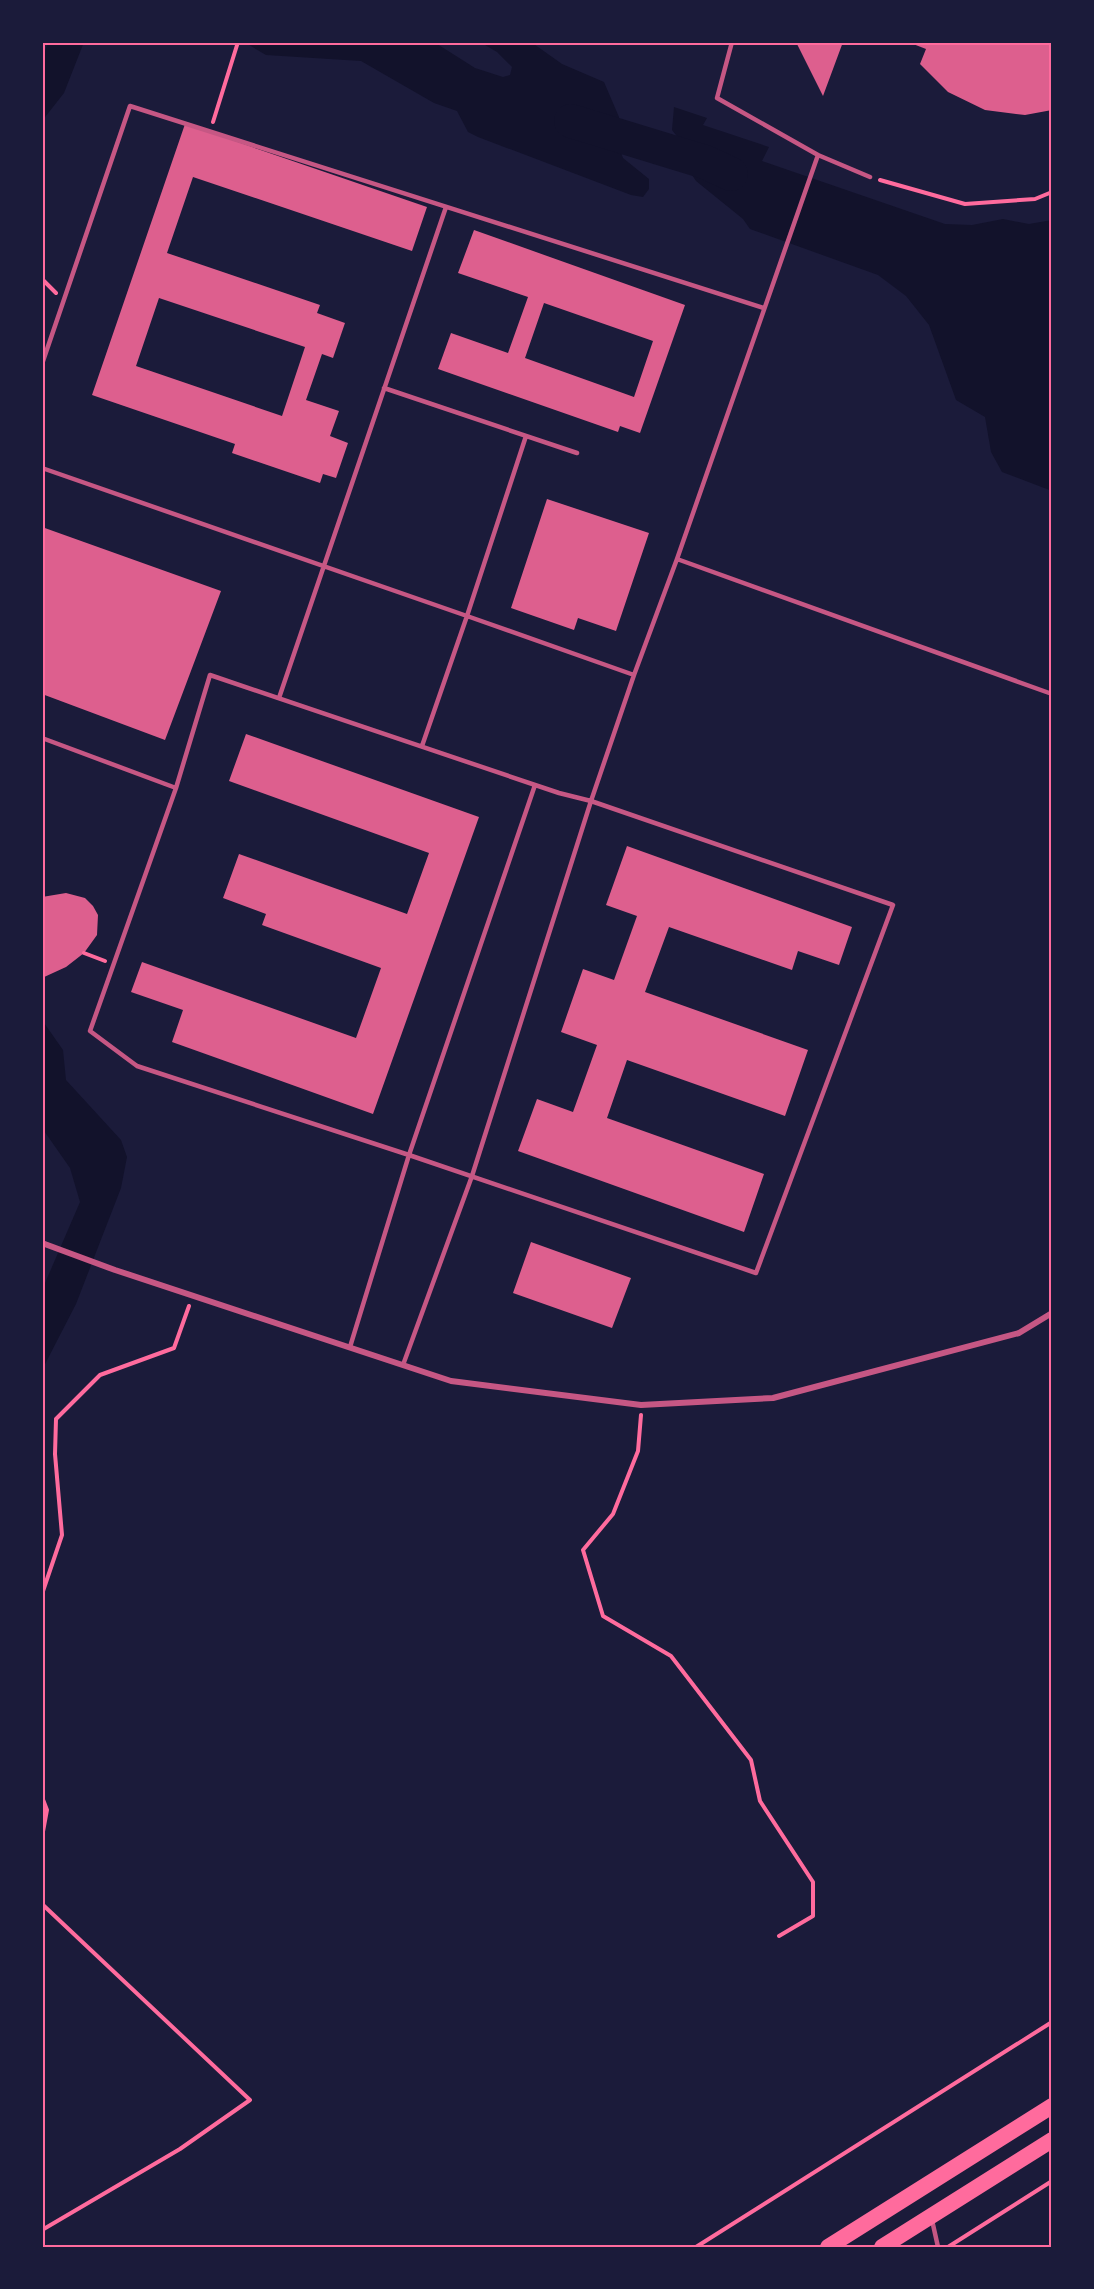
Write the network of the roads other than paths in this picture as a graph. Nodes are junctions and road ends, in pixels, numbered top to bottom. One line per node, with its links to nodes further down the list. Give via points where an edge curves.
1 (732, 42): 2 (lane, via 717,98)
2 (818, 155): 3 (lane); 5 (lane)
3 (870, 177)
4 (447, 207): 5 (lane); 6 (lane, via 130,106); 7 (lane)
5 (764, 308): 11 (lane)
6 (42, 364)
7 (384, 388): 8 (lane); 12 (lane)
8 (526, 436): 9 (lane); 13 (lane)
9 (577, 453)
10 (42, 468): 12 (lane)
11 (677, 559): 14 (lane); 15 (lane)
12 (323, 566): 13 (lane); 16 (lane)
13 (467, 616): 14 (lane); 18 (lane)
14 (634, 675): 21 (lane)
15 (1052, 694)
16 (279, 698): 18 (lane); 20 (lane, via 210,675)
17 (42, 738): 20 (lane)
18 (422, 746): 19 (lane)
19 (535, 785): 21 (lane); 22 (lane)
20 (176, 788): 22 (lane, via 90,1031 137,1066)
21 (591, 801): 23 (lane); 23 (lane, via 893,905 756,1273)
22 (409, 1155): 23 (lane); 26 (lane)
23 (472, 1176): 27 (lane)
24 (42, 1244): 26 (street)
25 (1052, 1313): 27 (street, via 1019,1333 773,1398 641,1406 451,1381)
26 (350, 1347): 27 (street)
27 (403, 1365)
28 (1052, 2106): 31 (highway)
29 (1052, 2140): 30 (highway)
30 (931, 2216): 32 (highway); 33 (lane)
31 (828, 2247)
32 (882, 2247)
33 (938, 2247)

